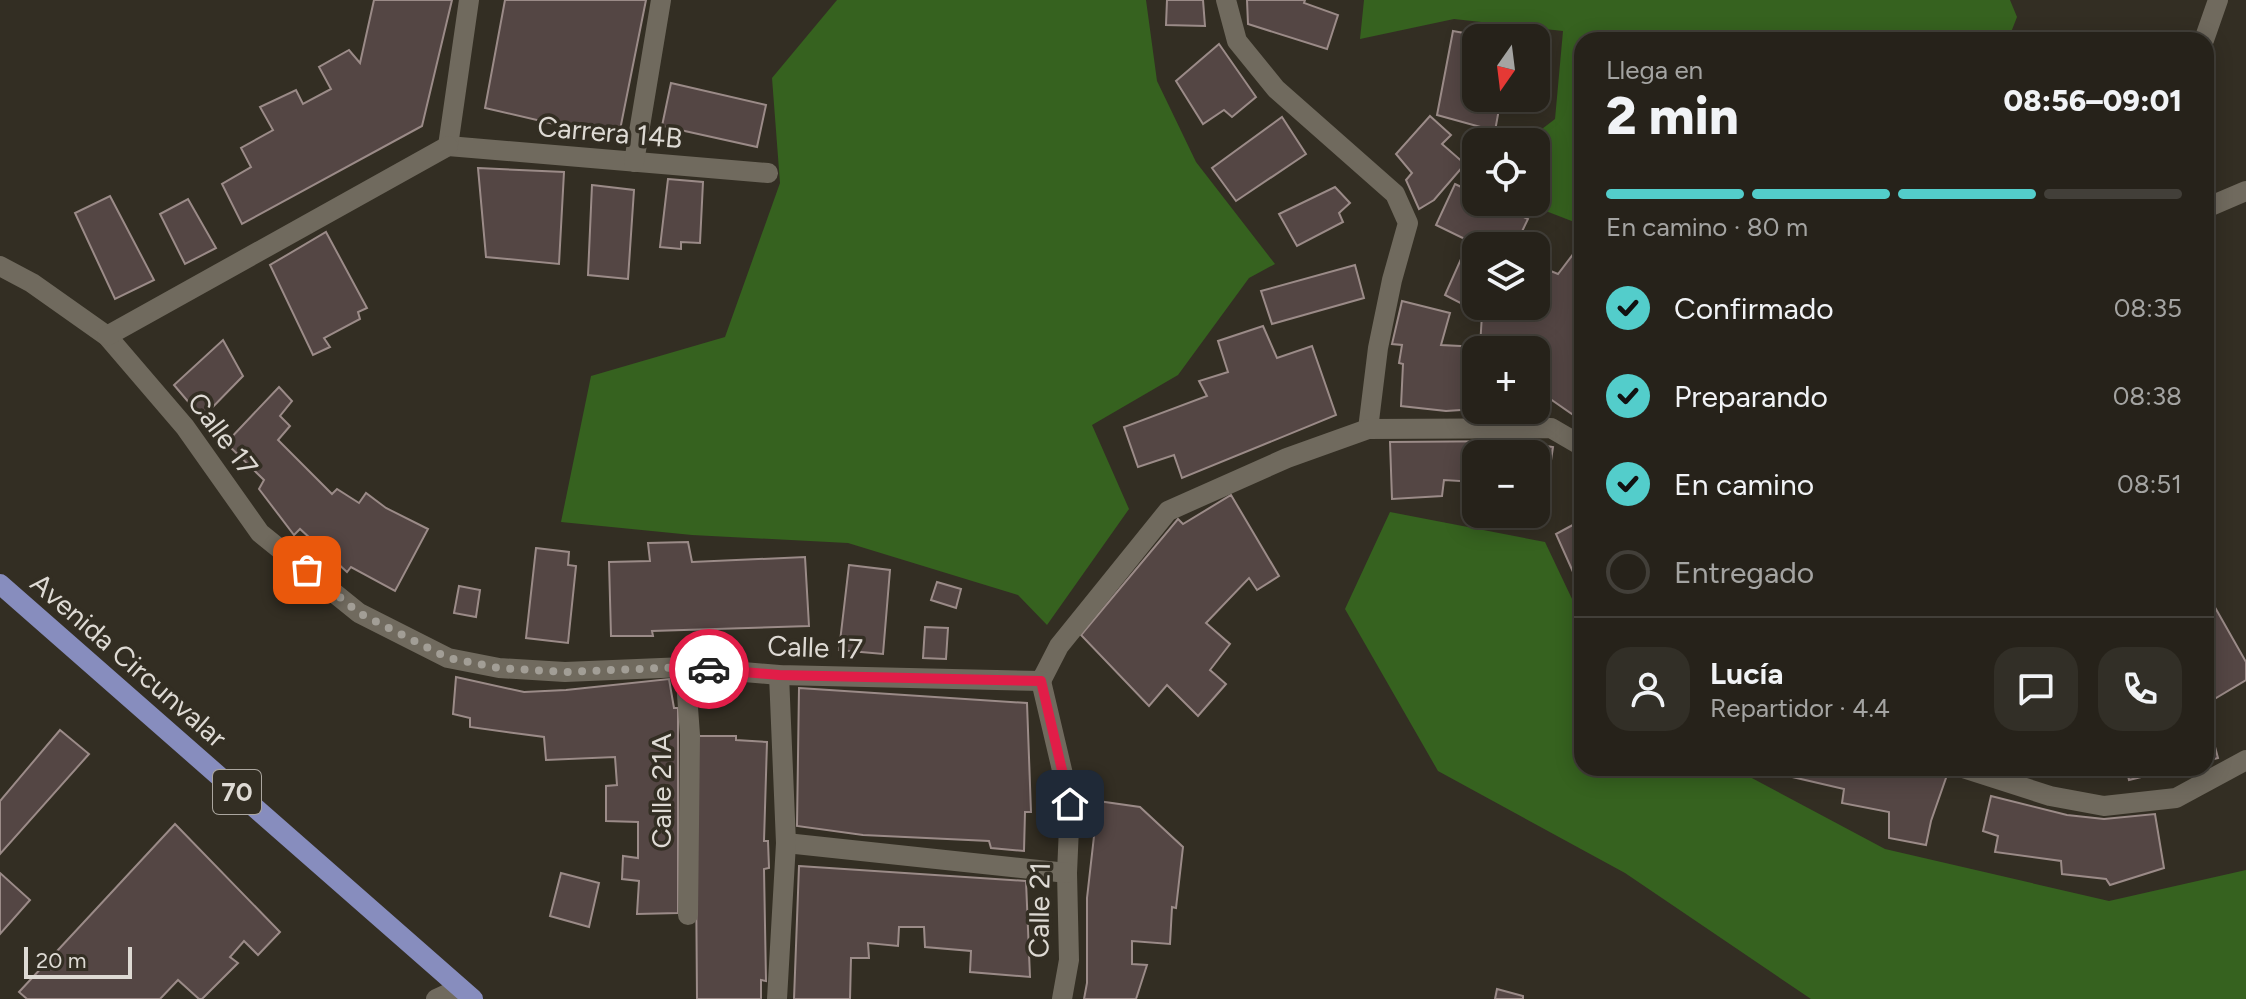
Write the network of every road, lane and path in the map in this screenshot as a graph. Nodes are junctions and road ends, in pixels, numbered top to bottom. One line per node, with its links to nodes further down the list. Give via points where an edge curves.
1 (469, 0): 6 (street)
2 (661, 0): 7 (street)
3 (1226, 0): 13 (street, via 1237,41 1266,77 1395,194 1408,223 1378,348)
4 (2218, 0): 5 (street)
5 (2207, 32)
6 (448, 146): 7 (street, Carrera 14B); 12 (street)
7 (634, 162): 8 (street, Carrera 14B)
8 (768, 173)
9 (2246, 191): 10 (street)
10 (2214, 205)
11 (0, 266): 12 (street, Calle 17)
12 (107, 336): 16 (street, Calle 17, via 185,427 260,533 359,613 448,658 499,668 565,672)
13 (1368, 429): 14 (street, via 1551,428); 18 (street, via 1168,511 1059,646)
14 (1574, 441)
15 (0, 584): 24 (main road, Avenida Circunvalar / 70)
16 (685, 667): 17 (street, Calle 17); 23 (street, Calle 21A, via 690,735)
17 (779, 675): 18 (street, Calle 17); 21 (street)
18 (1041, 681): 22 (street, Calle 21, via 1070,804)
19 (2246, 760): 20 (street, via 2176,798 2104,806)
20 (1988, 776)
21 (786, 843): 22 (street); 26 (street)
22 (1067, 873): 27 (street, Calle 21, via 1069,960)
23 (688, 915)
24 (467, 993): 25 (street)
25 (436, 999)
26 (777, 999)
27 (1062, 999)

